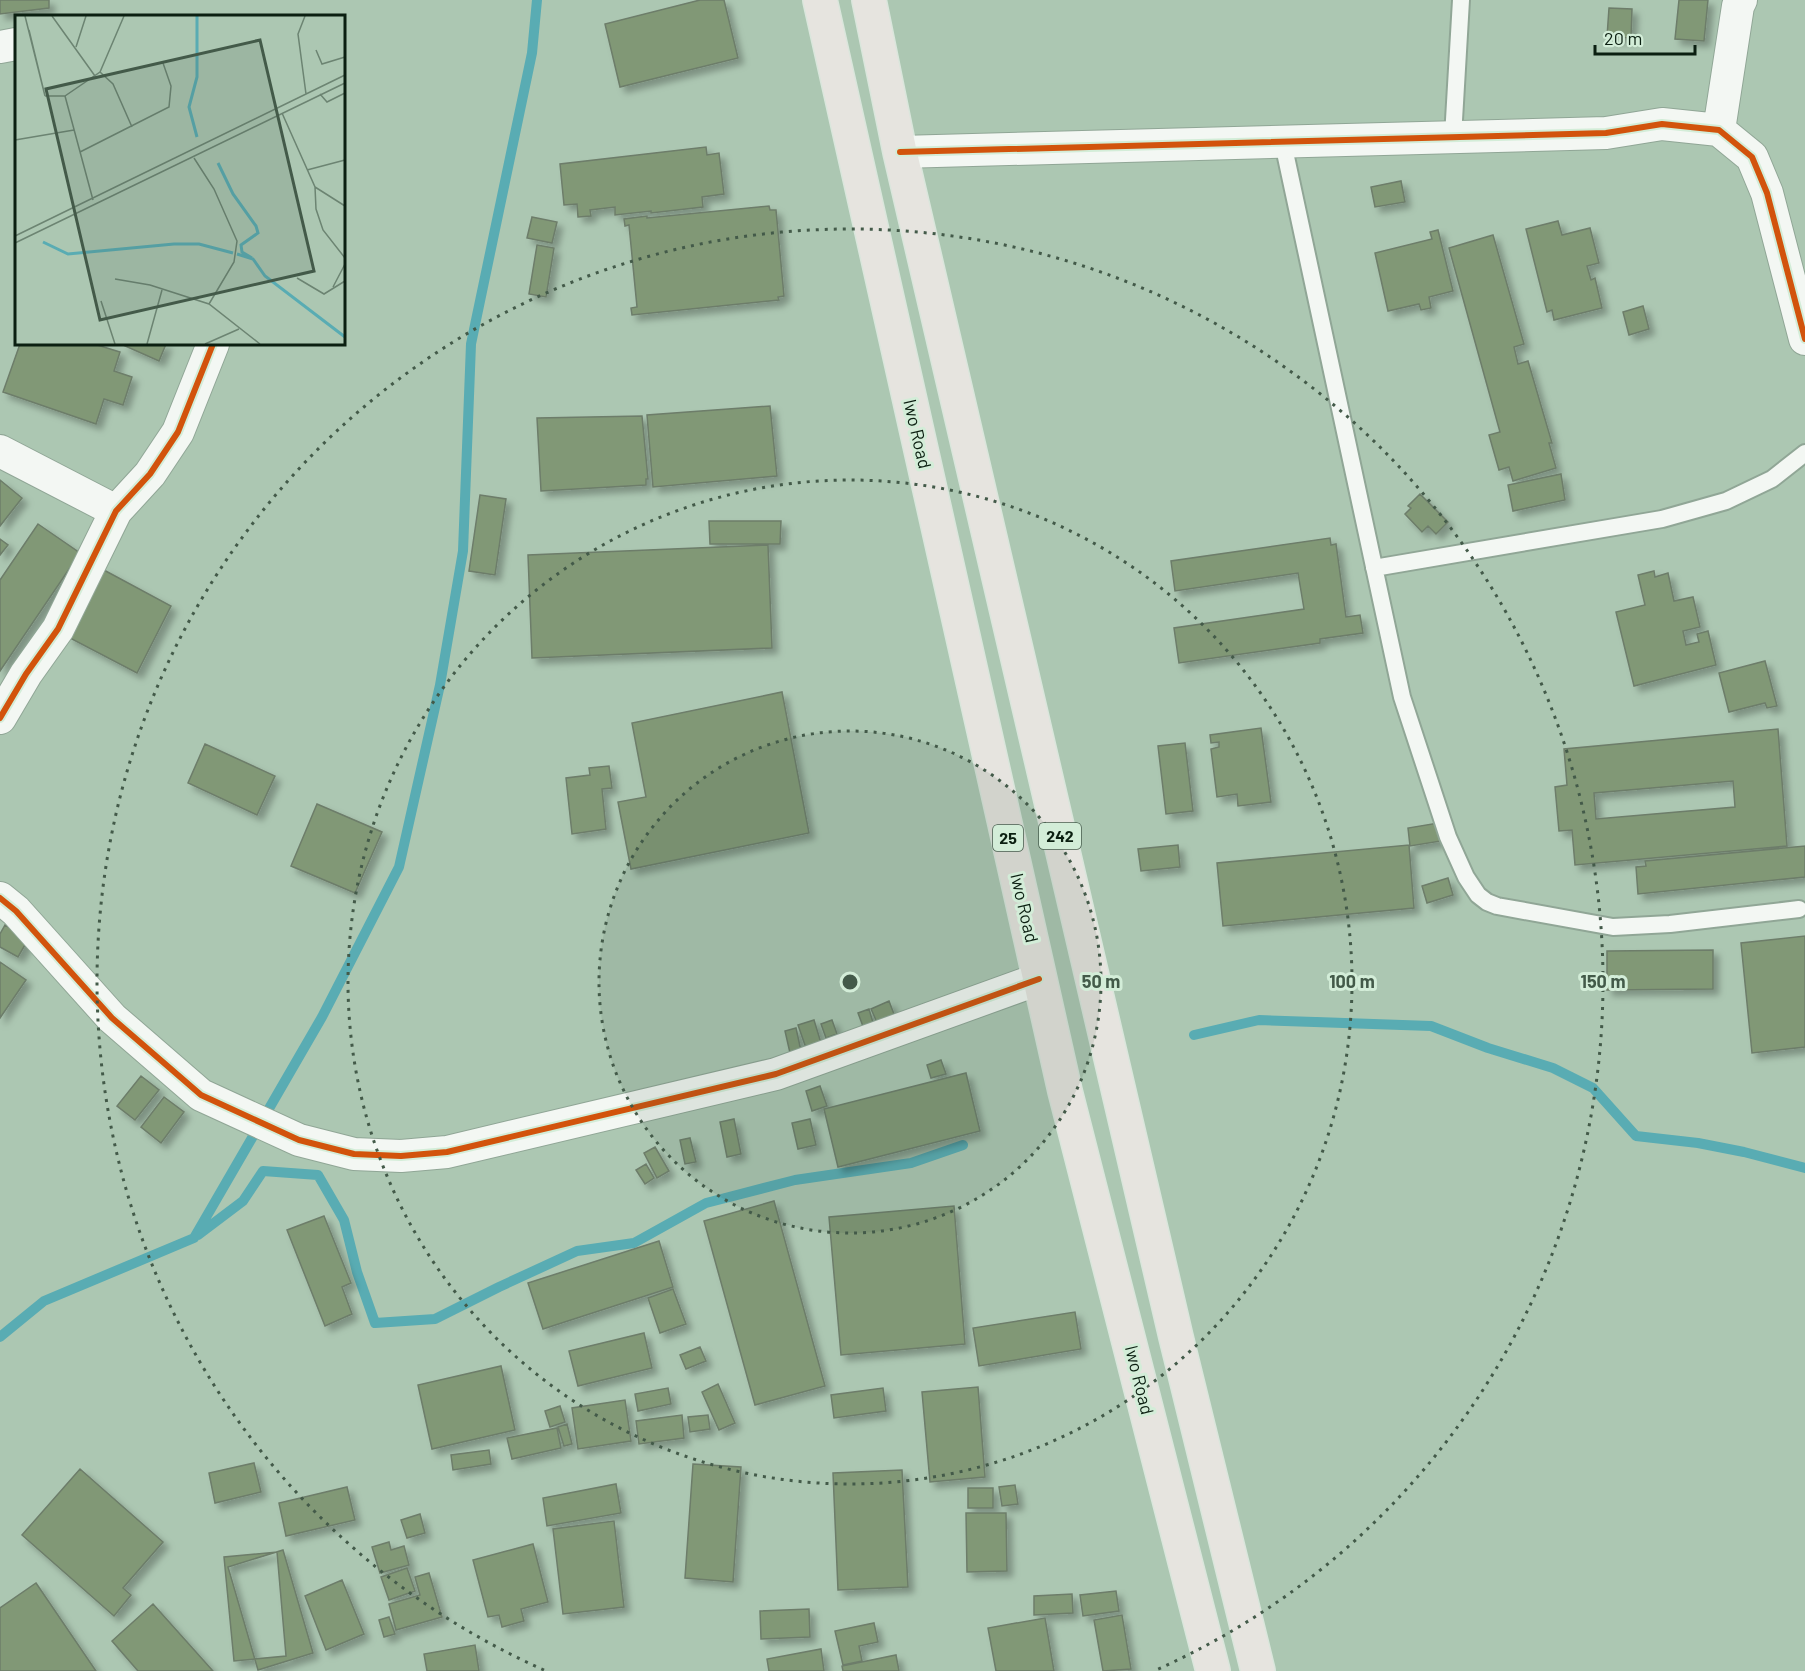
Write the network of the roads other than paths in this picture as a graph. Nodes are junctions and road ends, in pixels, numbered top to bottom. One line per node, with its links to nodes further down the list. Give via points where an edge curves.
1 (820, 0): 20 (main road, Iwo Road / 25)
2 (869, 0): 10 (main road, 242)
3 (1461, 0): 8 (lane)
4 (1741, 0): 7 (street)
5 (15, 44): 6 (street)
6 (0, 47)
7 (1719, 130): 8 (street, via 1662,124 1606,133); 11 (street, via 1752,156 1767,193)
8 (1453, 137): 9 (street)
9 (1283, 143): 10 (street); 16 (lane)
10 (900, 152): 22 (main road, 242)
11 (1805, 339)
12 (213, 345): 15 (street, via 178,432 150,474)
13 (0, 451): 15 (street)
14 (1805, 453): 16 (lane, via 1772,480 1726,501 1662,519)
15 (116, 511): 17 (street, via 58,629)
16 (1374, 568): 19 (lane, via 1402,697 1448,837 1478,895 1514,911 1613,927)
17 (0, 718)
18 (0, 898): 20 (street, via 112,1018 201,1095 299,1140 354,1154 401,1156 447,1152 776,1074)
19 (1799, 909)
20 (1040, 979): 21 (main road, Iwo Road / 25)
21 (1213, 1671)
22 (1258, 1671)

